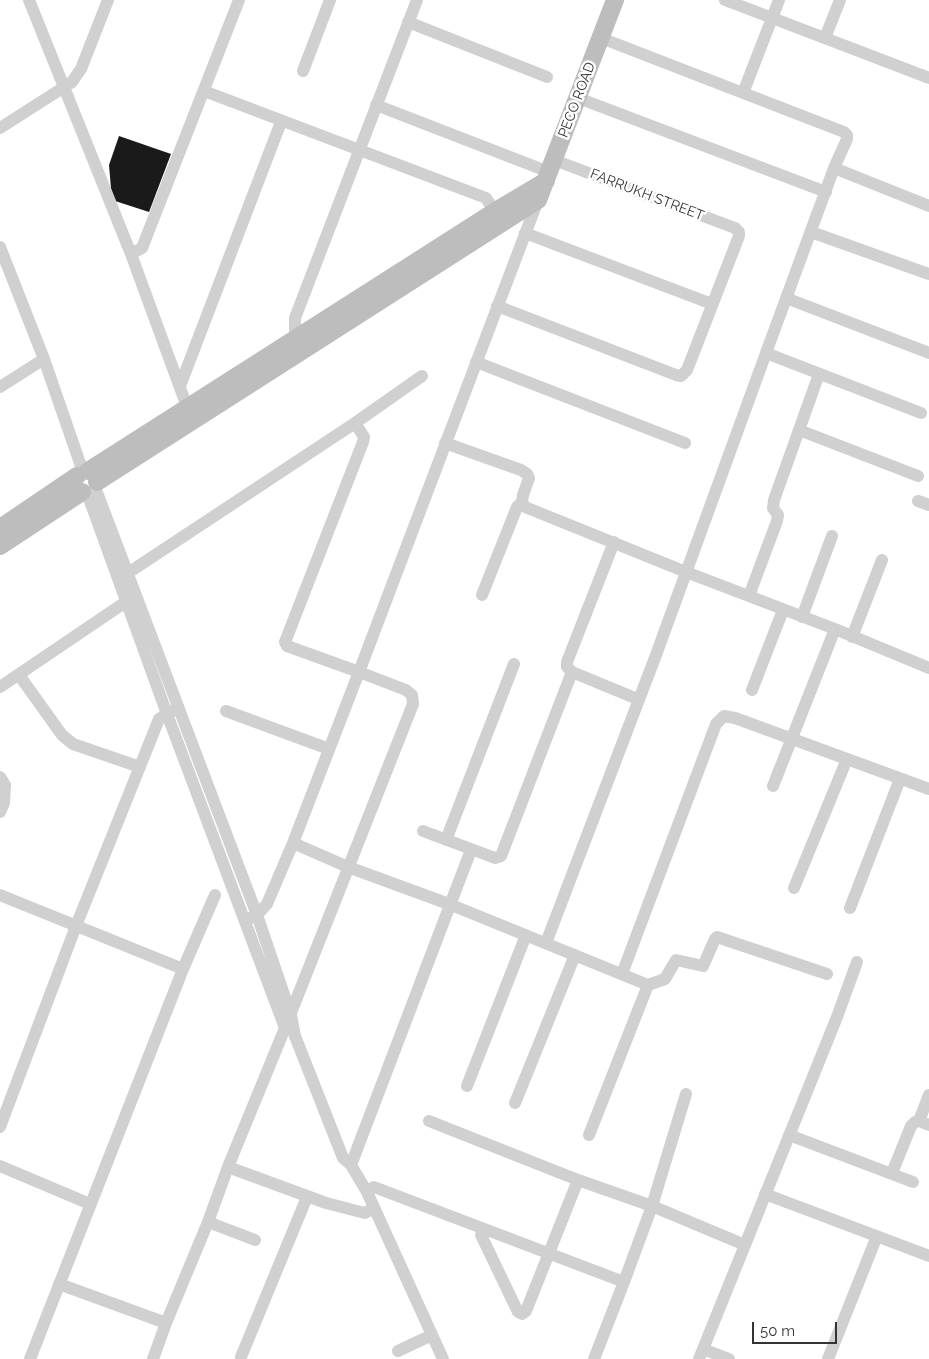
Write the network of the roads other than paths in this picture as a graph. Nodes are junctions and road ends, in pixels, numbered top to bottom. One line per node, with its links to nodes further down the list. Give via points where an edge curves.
1 (29, 0): 17 (street)
2 (108, 0): 17 (street, via 81,69)
3 (239, 0): 18 (street)
4 (330, 0): 14 (street)
5 (417, 0): 11 (street)
6 (616, 0): 12 (street, PECO ROAD)
7 (725, 0): 10 (street)
8 (779, 0): 10 (street)
9 (840, 0): 13 (street)
10 (771, 18): 13 (street); 19 (street)
11 (408, 22): 15 (street); 21 (street)
12 (601, 38): 19 (street); 20 (street, PECO ROAD)
13 (825, 38): 16 (street)
14 (302, 71)
15 (547, 77)
16 (929, 78)
17 (64, 87): 23 (street); 34 (street)
18 (204, 91): 22 (street); 34 (street, via 142,248)
19 (743, 93): 25 (street, via 844,132 847,139)
20 (578, 98): 26 (street, PECO ROAD); 27 (street)
21 (376, 105): 24 (street); 26 (street, FARRUKH STREET)
22 (281, 122): 24 (street); 46 (street)
23 (0, 128)
24 (358, 151): 30 (street, via 486,198); 39 (street, via 295,318)
25 (834, 168): 27 (street); 29 (street)
26 (549, 171): 28 (street, PECO ROAD); 30 (street); 37 (street, FARRUKH STREET, via 735,228 739,236)
27 (826, 192): 31 (street)
28 (538, 200): 30 (street); 32 (street)
29 (929, 206)
30 (498, 218): 39 (street)
31 (811, 232): 35 (street); 36 (street)
32 (525, 233): 37 (street); 38 (street)
33 (1, 254): 42 (street)
34 (131, 254): 46 (street)
35 (929, 274)
36 (786, 298): 40 (street); 41 (street)
37 (712, 304): 38 (street, via 687,370 681,376)
38 (497, 306): 43 (street)
39 (300, 344): 49 (street)
40 (766, 353): 44 (street); 62 (street)
41 (929, 353)
42 (44, 359): 47 (street); 55 (street)
43 (476, 362): 52 (street); 53 (street)
44 (819, 374): 48 (street); 51 (street)
45 (422, 376): 50 (street)
46 (180, 386): 49 (street)
47 (0, 387)
48 (922, 413)
49 (190, 414): 55 (street)
50 (355, 423): 63 (street); 73 (street, via 364,437 363,442 285,642 287,646)
51 (799, 430): 54 (street); 65 (street, via 774,500 777,521)
52 (445, 443): 56 (street, via 528,474 530,478); 73 (street)
53 (685, 443)
54 (918, 476)
55 (87, 482): 57 (street); 60 (street); 63 (street); 66 (street)
56 (522, 502): 59 (street, via 525,507); 64 (street, via 517,507)
57 (0, 528)
58 (832, 536): 68 (street)
59 (614, 542): 62 (street); 74 (street, via 567,662)
60 (0, 546)
61 (882, 560): 70 (street)
62 (686, 572): 65 (street); 104 (street)
63 (128, 573): 66 (street)
64 (482, 595)
65 (749, 596): 67 (street)
66 (132, 598): 75 (street); 79 (street); 81 (street)
67 (784, 610): 68 (street); 77 (street)
68 (802, 617): 69 (street)
69 (836, 629): 70 (street); 82 (street)
70 (852, 637): 72 (street)
71 (514, 664): 92 (street)
72 (929, 668)
73 (359, 672): 83 (street); 95 (street, via 406,690 412,695 413,704)
74 (572, 672): 78 (street); 94 (street, via 501,856 495,858)
75 (18, 674): 76 (street); 85 (street, via 62,735 73,744)
76 (0, 687)
77 (752, 690)
78 (635, 698)
79 (179, 708): 81 (street); 101 (street)
80 (226, 711): 83 (street)
81 (166, 714): 85 (street, via 159,719); 101 (street)
82 (793, 739): 84 (street); 88 (street); 108 (street, via 735,718 724,716 716,724)
83 (329, 749): 93 (street)
84 (847, 759): 87 (street); 96 (street)
85 (140, 767): 102 (street)
86 (0, 777): 90 (street, via 5,785)
87 (900, 779): 89 (street); 100 (street)
88 (773, 786)
89 (929, 790)
90 (0, 812)
91 (423, 831): 92 (street)
92 (446, 840): 94 (street)
93 (293, 843): 95 (street); 101 (street, via 267,904)
94 (471, 850): 99 (street)
95 (348, 867): 99 (street); 111 (street)
96 (794, 888)
97 (0, 895): 102 (street)
98 (215, 895): 107 (street)
99 (449, 904): 103 (street); 122 (street)
100 (850, 908)
101 (251, 917): 111 (street); 112 (street)
102 (76, 926): 107 (street); 119 (street)
103 (526, 935): 104 (street); 113 (street)
104 (546, 943): 105 (street)
105 (575, 955): 108 (street); 116 (street)
106 (857, 962): 121 (street)
107 (183, 969): 131 (street)
108 (622, 974): 110 (street)
109 (827, 974): 110 (street, via 717,937 703,966 676,960 665,979)
110 (648, 985): 120 (street)
111 (291, 1015): 112 (street)
112 (290, 1032): 122 (street, via 343,1158); 124 (street)
113 (467, 1086)
114 (686, 1094): 132 (street)
115 (929, 1095): 118 (street)
116 (516, 1103)
117 (429, 1121): 126 (street)
118 (924, 1123): 125 (street, via 915,1122 911,1126)
119 (0, 1127)
120 (589, 1135)
121 (789, 1135): 125 (street); 129 (street)
122 (352, 1165): 128 (street)
123 (0, 1166): 131 (street)
124 (228, 1167): 130 (street); 134 (street)
125 (892, 1172): 127 (street)
126 (578, 1180): 132 (street); 139 (street)
127 (913, 1182)
128 (367, 1192): 133 (street); 135 (street, via 374,1187)
129 (765, 1194): 136 (street); 138 (street)
130 (307, 1197): 133 (street, via 366,1214); 147 (street)
131 (90, 1204): 142 (street)
132 (652, 1206): 138 (street); 141 (street)
133 (374, 1208): 144 (street)
134 (208, 1222): 137 (street); 143 (street)
135 (484, 1230): 139 (street); 139 (street, via 481,1235 518,1312 522,1314 526,1311)
136 (876, 1236): 140 (street); 153 (street)
137 (255, 1240)
138 (744, 1245): 146 (street)
139 (548, 1253): 141 (street)
140 (929, 1256)
141 (624, 1282): 151 (street)
142 (59, 1284): 143 (street); 148 (street)
143 (166, 1324): 149 (street)
144 (432, 1335): 145 (street); 150 (street)
145 (398, 1351)
146 (701, 1354): 152 (street)
147 (241, 1357)
148 (30, 1359)
149 (153, 1359)
150 (443, 1359)
151 (594, 1359)
152 (729, 1359)
153 (828, 1359)

